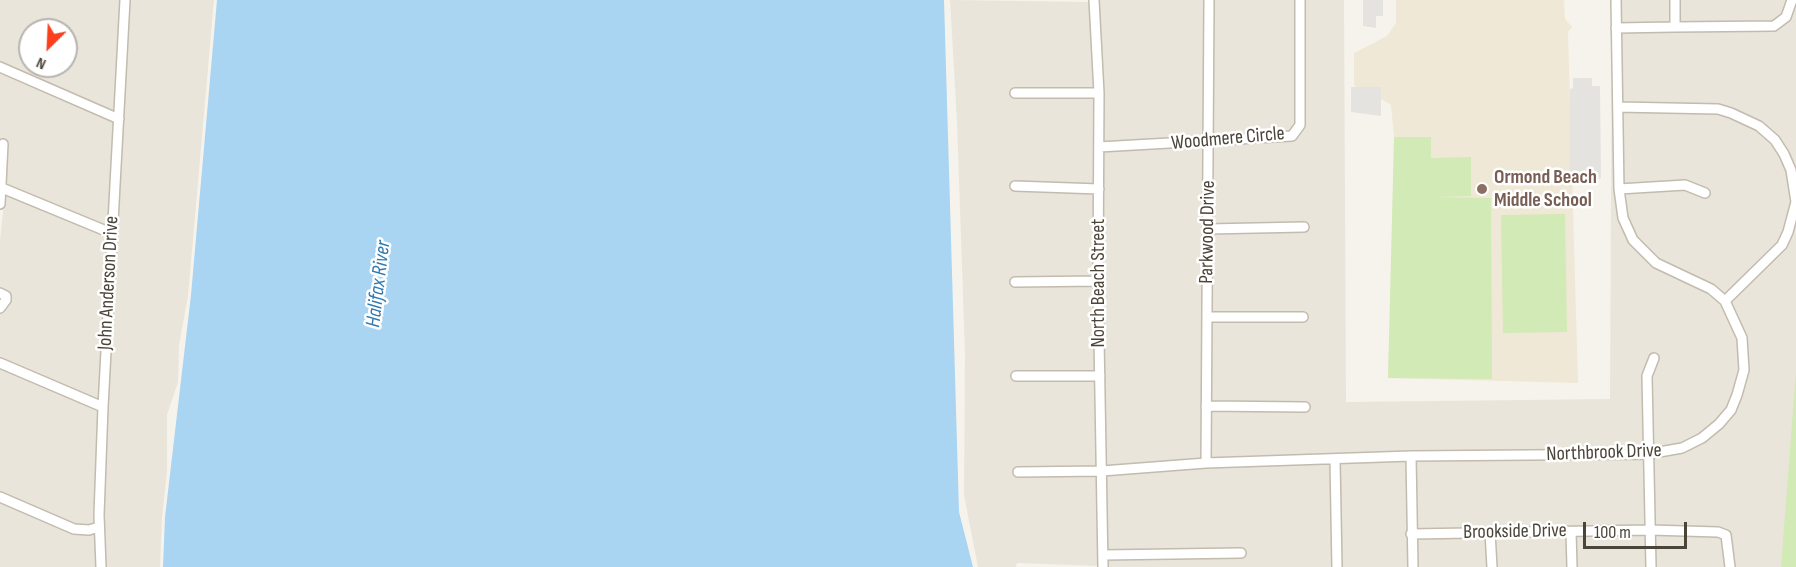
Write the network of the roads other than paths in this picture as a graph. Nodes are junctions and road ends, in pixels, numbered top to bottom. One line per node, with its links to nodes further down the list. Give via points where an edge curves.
1 (125, 0): 14 (street, John Anderson Drive)
2 (1094, 0): 12 (street, North Beach Street)
3 (1209, 0): 15 (street, Parkwood Drive)
4 (1300, 0): 15 (street, Woodmere Circle, via 1300,125 1289,138)
5 (1616, 0): 9 (street)
6 (1675, 0): 8 (street)
7 (1792, 0): 8 (street, via 1786,17 1774,26)
8 (1675, 27): 9 (street)
9 (1616, 28): 13 (street)
10 (0, 67): 14 (street)
11 (1015, 93): 12 (street)
12 (1099, 93): 17 (street, North Beach Street)
13 (1618, 107): 21 (street); 30 (street, via 1731,112 1759,126 1784,154 1795,185 1794,214 1788,232 1782,244)
14 (118, 118): 26 (street, John Anderson Drive)
15 (1209, 143): 17 (street, Woodmere Circle); 25 (street, Parkwood Drive)
16 (3, 144): 19 (street)
17 (1099, 147): 20 (street, North Beach Street)
18 (1015, 186): 20 (street)
19 (2, 188): 23 (street); 26 (street)
20 (1099, 189): 28 (street, North Beach Street)
21 (1619, 189): 22 (street, via 1685,185); 30 (street, via 1623,218 1633,240 1656,262 1711,289)
22 (1705, 193)
23 (0, 204)
24 (1304, 227): 25 (street)
25 (1208, 229): 32 (street, Parkwood Drive)
26 (111, 233): 39 (street, John Anderson Drive)
27 (1015, 282): 28 (street)
28 (1098, 282): 37 (street, North Beach Street)
29 (0, 293): 31 (street, via 6,300)
30 (1725, 301): 41 (street, Northbrook Drive, via 1742,338 1744,370 1731,410 1702,438 1682,448)
31 (0, 308)
32 (1207, 317): 33 (street); 38 (street, Parkwood Drive)
33 (1303, 317)
34 (1654, 358): 41 (street, via 1647,376)
35 (0, 363): 39 (street)
36 (1016, 376): 37 (street)
37 (1100, 376): 45 (street, North Beach Street)
38 (1206, 406): 40 (street); 44 (street, Parkwood Drive)
39 (103, 407): 48 (street, John Anderson Drive)
40 (1305, 407)
41 (1648, 454): 42 (street, Northbrook Drive); 49 (street)
42 (1411, 456): 43 (street, Northbrook Drive); 52 (street)
43 (1335, 460): 44 (street, Northbrook Drive); 57 (street)
44 (1206, 463): 45 (street, Northbrook Drive)
45 (1102, 471): 46 (street, Northbrook Drive); 54 (street, North Beach Street)
46 (1018, 472)
47 (0, 497): 48 (street, via 74,529)
48 (99, 527): 55 (street, John Anderson Drive)
49 (1650, 530): 51 (street, Brookside Drive); 61 (street); 62 (street, Brookside Drive, via 1726,535)
50 (1490, 532): 51 (street, Brookside Drive); 52 (street, Brookside Drive); 59 (street)
51 (1571, 532): 60 (street)
52 (1412, 534): 58 (street)
53 (1241, 553): 54 (street)
54 (1103, 555): 56 (street, North Beach Street)
55 (101, 567)
56 (1103, 567)
57 (1337, 567)
58 (1413, 567)
59 (1492, 567)
60 (1572, 567)
61 (1651, 567)
62 (1730, 567)

